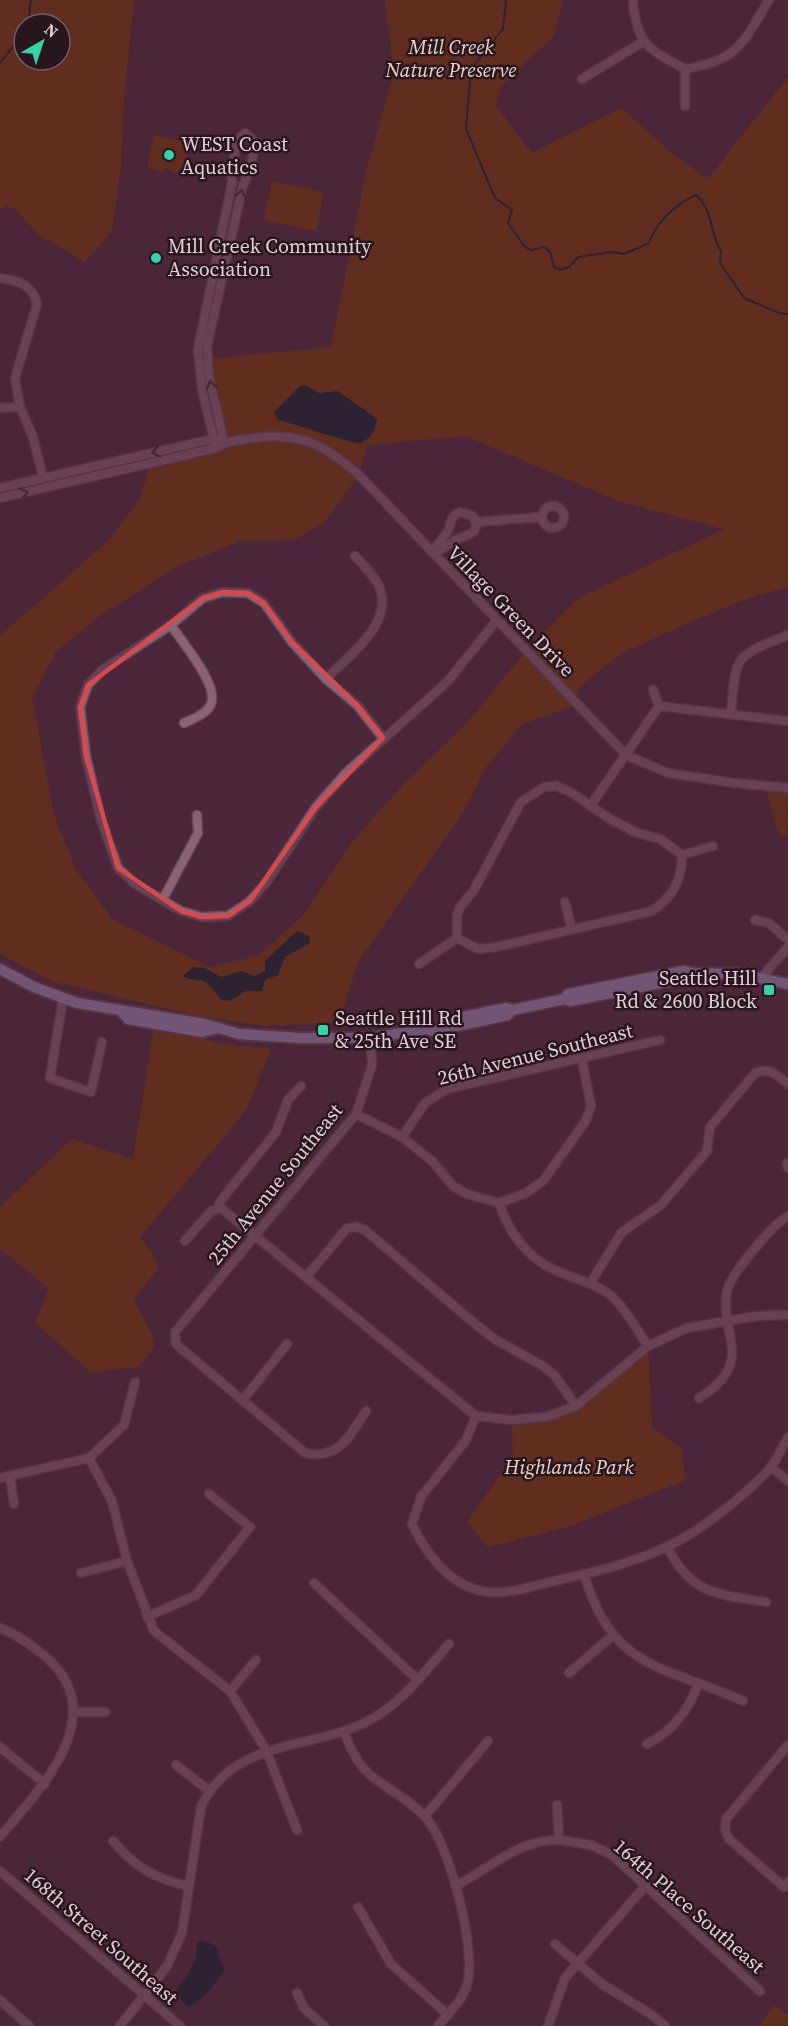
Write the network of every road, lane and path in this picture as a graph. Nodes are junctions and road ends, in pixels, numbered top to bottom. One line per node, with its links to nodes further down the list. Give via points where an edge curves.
1 (633, 0): 3 (street, via 635,25)
2 (769, 0): 4 (street, via 742,44 729,57)
3 (644, 41): 4 (street, via 656,53); 5 (street)
4 (685, 69): 6 (street)
5 (582, 79)
6 (685, 106)
7 (0, 278): 8 (street, via 28,286 37,303 15,378)
8 (20, 406): 9 (street); 12 (street)
9 (0, 408)
10 (225, 442): 11 (street, Village Green Drive); 11 (street, one-way to 11, via 209,377 207,346 256,143 245,134 237,140 198,349); 17 (street, Village Green Drive, via 277,435 308,440 331,451)
11 (214, 443): 12 (street, Village Green Drive, one-way to 12); 14 (street, Village Green Drive, one-way to 11)
12 (43, 477): 13 (street, Village Green Drive)
13 (0, 488)
14 (0, 498)
15 (542, 518): 16 (street)
16 (476, 522): 17 (street, via 472,535 456,539); 17 (street, via 468,513 454,514 448,532)
17 (433, 553): 19 (street, Village Green Drive)
18 (355, 556): 22 (street, via 380,588 382,614 373,630)
19 (496, 620): 28 (street, via 448,681); 29 (street, Village Green Drive)
20 (171, 625): 22 (street, via 203,598 223,592 248,593 264,603); 27 (street, via 213,693 211,706); 35 (street, via 102,670 88,685 80,707 86,756 101,820 118,868 135,884)
21 (788, 635): 25 (street, via 752,649 741,659 735,670)
22 (326, 679): 28 (street, via 358,706)
23 (653, 690): 24 (street)
24 (659, 706): 25 (street); 29 (street)
25 (731, 713): 26 (street)
26 (788, 721)
27 (184, 723)
28 (383, 738): 35 (street, via 316,807 266,884 249,901 228,916 202,917 181,911)
29 (626, 755): 30 (street, Village Green Drive, via 668,773); 31 (street)
30 (788, 788)
31 (591, 804): 34 (street, via 618,823 660,839); 39 (street, via 557,786 544,787 521,802 474,890 460,907)
32 (197, 815): 35 (street, via 198,833)
33 (714, 846): 34 (street)
34 (682, 855): 38 (street, via 682,874 661,904 639,915)
35 (163, 899)
36 (565, 902): 38 (street)
37 (755, 920): 40 (street, via 769,923)
38 (572, 930): 39 (street, via 477,949)
39 (457, 938): 42 (street)
40 (788, 940)
41 (788, 947): 44 (street)
42 (419, 964)
43 (0, 969): 46 (main road)
44 (762, 977): 45 (main road); 47 (main road, via 691,973 685,978 571,1001 506,1008 430,1024 426,1029)
45 (788, 984)
46 (63, 999): 47 (main road, via 205,1024 239,1034); 49 (street, via 50,1078 91,1092)
47 (370, 1038): 53 (street, 25th Avenue Southeast, via 372,1065)
48 (660, 1040): 50 (street, 26th Avenue Southeast)
49 (102, 1042)
50 (582, 1059): 54 (street, 26th Avenue Southeast, via 441,1092 425,1103); 55 (street, via 591,1106 585,1122 543,1181 526,1193)
51 (788, 1084): 61 (street, via 772,1071 754,1073 710,1127 707,1151 676,1191 621,1232)
52 (301, 1086): 56 (street, via 288,1100 276,1132)
53 (356, 1114): 54 (street); 58 (street, 25th Avenue Southeast)
54 (402, 1137): 55 (street, via 432,1161 453,1186)
55 (499, 1203): 61 (street, via 508,1228 521,1245 560,1273)
56 (220, 1206): 58 (street); 59 (street)
57 (788, 1216): 63 (street, via 730,1281 726,1293)
58 (256, 1235): 60 (street); 68 (street, 25th Avenue Southeast, via 173,1338)
59 (185, 1241)
60 (307, 1276): 69 (street, via 347,1228 365,1230 474,1324 555,1376); 71 (street)
61 (591, 1282): 65 (street, via 612,1296)
62 (788, 1315): 63 (street)
63 (729, 1320): 65 (street, via 687,1328); 67 (street, via 731,1358 724,1376)
64 (287, 1344): 68 (street)
65 (648, 1346): 69 (street)
66 (135, 1382): 73 (street, via 124,1425)
67 (699, 1398)
68 (243, 1400): 70 (street, via 305,1453 324,1455 345,1442)
69 (576, 1406): 71 (street, via 546,1417 512,1420)
70 (366, 1412)
71 (476, 1416): 83 (street, via 466,1440 421,1497 412,1524 421,1543 434,1560 469,1587 483,1591 504,1592)
72 (788, 1437): 74 (street)
73 (89, 1458): 75 (street); 81 (street, via 112,1501)
74 (771, 1467): 77 (street); 80 (street, via 723,1510)
75 (10, 1477): 76 (street); 79 (street)
76 (0, 1478)
77 (788, 1481)
78 (209, 1494): 86 (street, via 250,1527 196,1595)
79 (15, 1504)
80 (667, 1547): 83 (street); 85 (street, via 682,1573 703,1590)
81 (127, 1561): 82 (street); 86 (street)
82 (81, 1573)
83 (584, 1574): 88 (street, via 599,1616)
84 (314, 1583): 92 (street)
85 (766, 1602)
86 (147, 1617): 94 (street, via 160,1638)
87 (0, 1628): 96 (street, via 17,1635 58,1668)
88 (612, 1636): 91 (street); 93 (street, via 650,1666)
89 (449, 1644): 92 (street)
90 (256, 1660): 94 (street)
91 (569, 1673)
92 (418, 1680): 98 (street, via 387,1709)
93 (698, 1684): 95 (street); 100 (street, via 686,1712)
94 (230, 1691): 103 (street)
95 (743, 1701)
96 (75, 1712): 97 (street); 105 (street, via 59,1762)
97 (105, 1712)
98 (343, 1731): 103 (street); 108 (street, via 368,1773)
99 (488, 1741): 108 (street)
100 (647, 1744)
101 (788, 1745): 114 (street, via 726,1819 725,1830 729,1839)
102 (0, 1747): 105 (street)
103 (266, 1750): 106 (street); 109 (street)
104 (176, 1765): 106 (street)
105 (45, 1784): 110 (street)
106 (208, 1790): 116 (street, via 201,1807)
107 (557, 1805): 111 (street)
108 (425, 1816): 117 (street, via 443,1847)
109 (297, 1830)
110 (0, 1837)
111 (560, 1840): 115 (street, 164th Place Southeast, via 591,1845 612,1855); 117 (street, 164th Place Southeast, via 510,1853)
112 (113, 1841): 116 (street, via 141,1869 167,1882)
113 (0, 1871): 123 (street, 168th Street Southeast)
114 (786, 1884)
115 (646, 1885): 120 (street); 121 (street, 164th Place Southeast)
116 (189, 1886): 123 (street, via 182,1933 167,1965)
117 (454, 1887): 125 (street, via 470,1945 470,1963 460,2000)
118 (358, 1907): 125 (street, via 391,1964)
119 (555, 1944): 120 (street)
120 (578, 1963): 131 (street, via 565,1978); 132 (street)
121 (760, 1991)
122 (297, 1993): 129 (street, via 304,2008)
123 (145, 1996): 127 (street); 128 (street, 168th Street Southeast)
124 (0, 2000): 126 (street)
125 (448, 2015): 130 (street)
126 (29, 2026)
127 (120, 2026)
128 (180, 2026)
129 (324, 2026)
130 (438, 2026)
131 (548, 2026)
132 (665, 2026)

